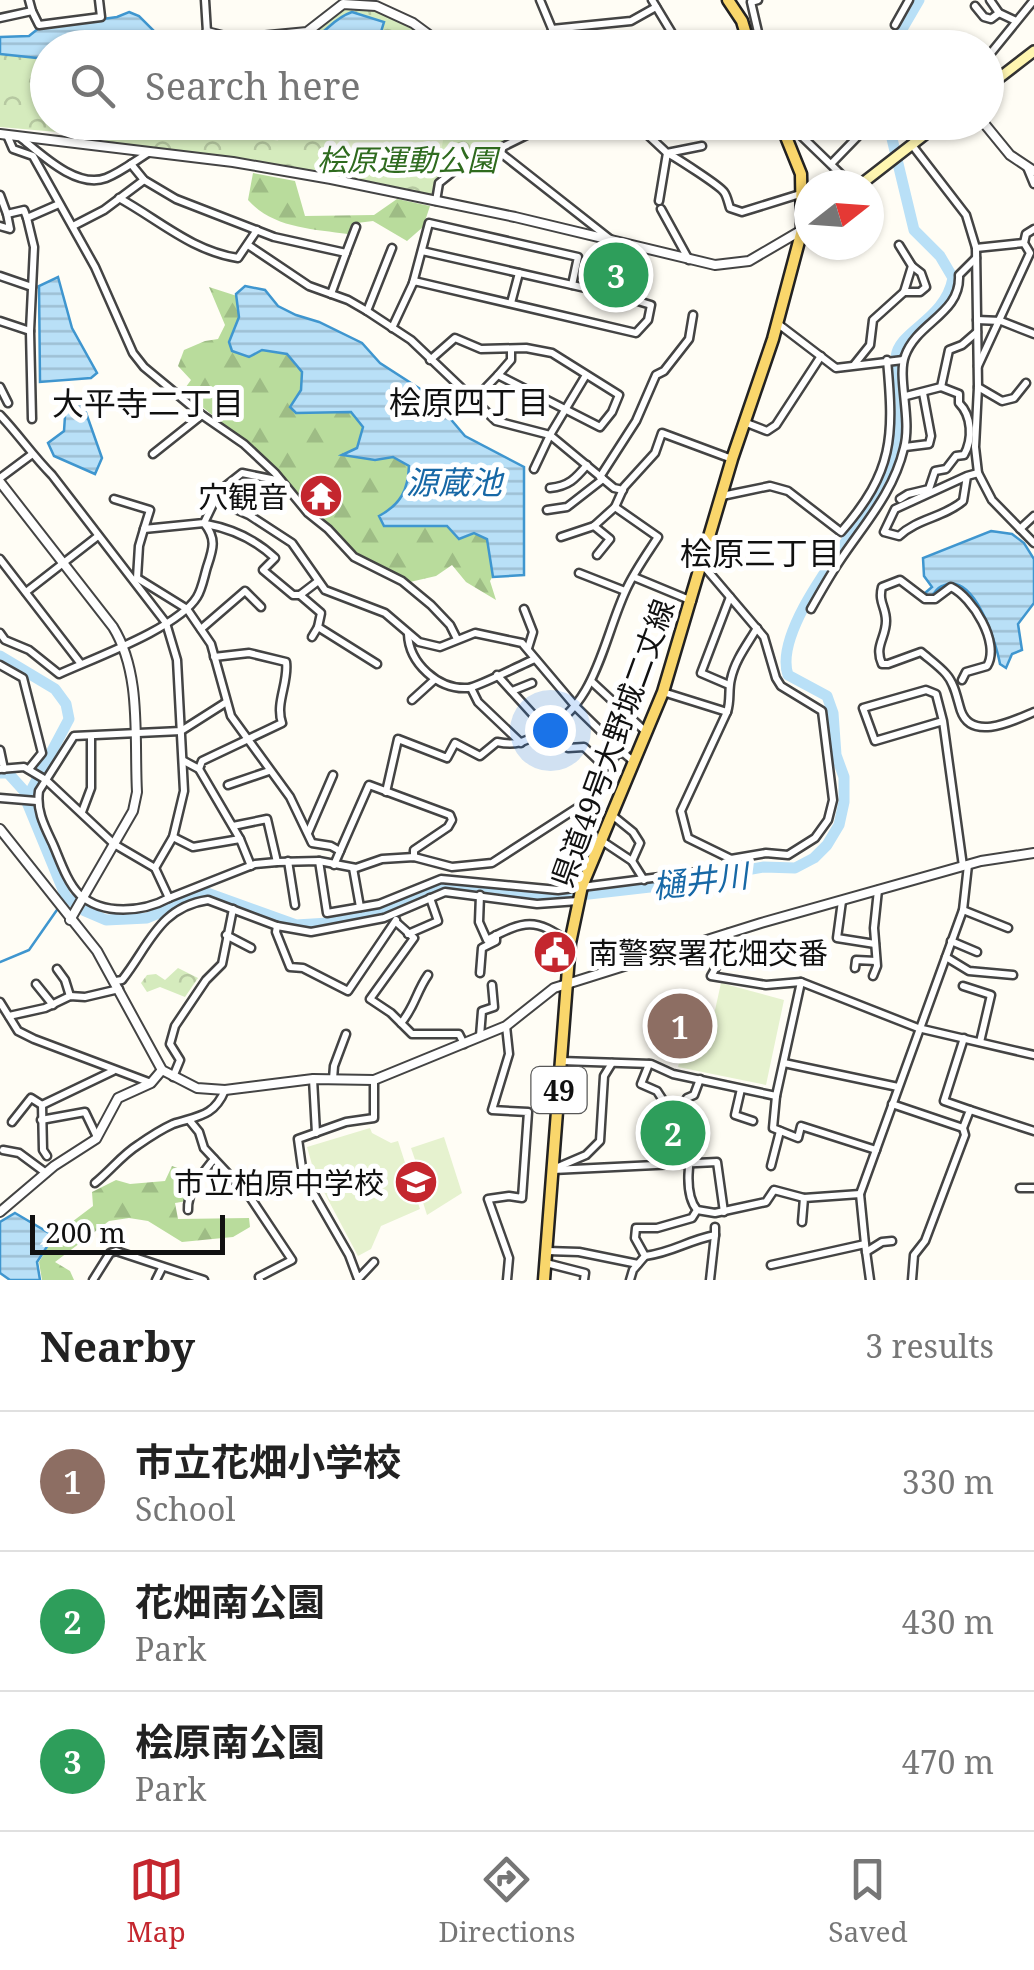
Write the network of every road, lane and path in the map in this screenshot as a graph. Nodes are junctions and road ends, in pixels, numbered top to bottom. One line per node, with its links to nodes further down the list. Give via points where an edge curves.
1 (29, 0): 12 (street)
2 (99, 0): 12 (street, via 101,17 39,26)
3 (205, 0): 18 (street)
4 (540, 0): 17 (street)
5 (728, 0): 22 (main road)
6 (909, 0): 16 (street)
7 (990, 0): 13 (street)
8 (1034, 0): 15 (street)
9 (754, 1): 23 (street)
10 (654, 3): 17 (street, via 631,21); 21 (street)
11 (975, 6): 13 (street, via 984,17)
12 (32, 10): 14 (street)
13 (999, 13): 15 (street)
14 (0, 18)
15 (1016, 21): 24 (street)
16 (895, 25)
17 (552, 29)
18 (207, 30)
19 (310, 30): 20 (street, via 343,4 376,6)
20 (422, 30)
21 (670, 30)
22 (745, 30)
23 (758, 30)
24 (1004, 36)
25 (1034, 50): 26 (main road)
26 (1004, 74)
27 (4, 134): 28 (street); 55 (street, via 13,149 33,156)
28 (20, 136): 29 (street); 43 (street, via 79,178 102,180)
29 (30, 137)
30 (52, 140): 41 (street)
31 (516, 140): 40 (street)
32 (653, 140): 42 (street)
33 (789, 140): 46 (main road, 県道49号大野城二丈線 / 49)
34 (804, 140): 44 (street)
35 (854, 140): 44 (street)
36 (918, 140): 38 (main road)
37 (998, 140): 45 (street)
38 (912, 145): 48 (main road); 70 (street, via 966,215)
39 (702, 146): 42 (street)
40 (496, 150): 54 (street, via 439,182); 64 (street)
41 (149, 152): 43 (street); 54 (street)
42 (667, 153): 52 (street, via 724,192 730,208 742,212); 75 (street, via 660,205)
43 (131, 164): 49 (street)
44 (831, 164): 47 (street)
45 (1030, 169): 50 (street)
46 (800, 170)
47 (837, 170)
48 (879, 170)
49 (144, 180): 53 (street); 62 (street)
50 (1034, 184)
51 (0, 195): 56 (street)
52 (794, 196)
53 (120, 198): 59 (street); 65 (street, via 212,254 238,258)
54 (436, 201): 64 (street)
55 (58, 204): 57 (street); 59 (street)
56 (7, 214): 57 (street, via 24,210); 58 (street, via 10,229)
57 (27, 218): 81 (street)
58 (0, 226)
59 (73, 226): 114 (street, via 133,353)
60 (356, 227): 72 (street)
61 (1034, 228): 67 (street, via 1026,234)
62 (257, 230): 65 (street); 72 (street)
63 (794, 234): 75 (street, via 749,261)
64 (612, 240): 69 (street)
65 (248, 246): 83 (street)
66 (899, 246): 76 (street)
67 (1028, 246): 70 (street); 90 (street)
68 (392, 248): 86 (street)
69 (641, 248): 75 (street); 84 (street)
70 (976, 248): 73 (street)
71 (422, 251): 77 (street); 79 (street); 80 (street, via 430,223 578,258)
72 (346, 253): 83 (street)
73 (976, 258): 88 (street); 99 (street, via 958,275 960,289 951,305)
74 (796, 260): 91 (main road, 県道49号大野城二丈線 / 49)
75 (690, 261)
76 (912, 266): 82 (street); 82 (street, via 926,287)
77 (519, 272): 80 (street); 85 (street)
78 (0, 276): 81 (street)
79 (413, 284): 85 (street); 92 (street)
80 (572, 284): 84 (street)
81 (32, 287): 93 (street)
82 (904, 292): 100 (street, via 872,320 870,345)
83 (331, 294): 86 (street)
84 (628, 298): 85 (street, via 651,305 636,333)
85 (510, 304)
86 (366, 311): 92 (street)
87 (694, 316): 126 (street, via 689,339 656,374)
88 (977, 320): 90 (street); 94 (street)
89 (0, 321): 93 (street)
90 (1001, 322): 95 (street); 101 (street)
91 (778, 323): 97 (street); 116 (main road, 県道49号大野城二丈線 / 49)
92 (392, 328): 98 (street)
93 (30, 331): 115 (street)
94 (977, 332): 101 (street); 105 (street, via 949,350)
95 (1034, 334)
96 (512, 348): 98 (street, via 482,349 455,338); 102 (street); 103 (street, via 552,353)
97 (821, 356): 100 (street, via 836,368); 116 (street, via 776,426 766,431)
98 (430, 360): 110 (street)
99 (895, 360): 100 (street); 109 (street); 132 (street, via 890,443 864,506 841,532 788,491 770,486)
100 (854, 365)
101 (978, 367): 106 (street)
102 (498, 375): 110 (street); 112 (street)
103 (586, 375): 112 (street); 112 (street, via 619,395 612,412 600,427)
104 (1026, 383): 106 (street, via 1014,398 1002,400)
105 (941, 386): 108 (street); 135 (street, via 959,394 970,444 946,469 936,470 928,490)
106 (978, 387): 124 (street)
107 (0, 388): 111 (street)
108 (922, 393): 109 (street); 118 (street, via 931,436 928,444)
109 (906, 396): 118 (street)
110 (473, 400): 117 (street, via 496,421)
111 (8, 403)
112 (567, 409): 117 (street)
113 (0, 415): 120 (street)
114 (202, 416): 119 (street); 128 (street, via 244,444)
115 (32, 419)
116 (744, 422): 121 (main road, 県道49号大野城二丈線 / 49)
117 (550, 436): 122 (street); 123 (street)
118 (905, 447): 131 (street)
119 (153, 454)
120 (32, 455): 127 (street); 143 (street)
121 (732, 459): 130 (street, via 662,433 655,453); 132 (main road, 県道49号大野城二丈線 / 49)
122 (587, 465): 126 (street); 129 (street, via 573,482)
123 (534, 469)
124 (978, 473): 125 (street); 142 (street)
125 (967, 476): 135 (street); 135 (street, via 963,501 948,513 899,536 884,532)
126 (602, 478): 130 (street); 137 (street, via 567,507)
127 (0, 480): 148 (street)
128 (281, 481): 134 (street, via 242,472); 169 (street, via 354,558 402,581)
129 (550, 488)
130 (623, 490): 136 (street)
131 (888, 493): 135 (street); 161 (street)
132 (721, 496): 149 (main road, 県道49号大野城二丈線 / 49)
133 (114, 499): 141 (street, via 150,510)
134 (215, 500): 139 (street); 152 (street, via 292,543)
135 (900, 503)
136 (615, 507): 140 (street); 151 (street, via 658,536)
137 (547, 510)
138 (1034, 516): 142 (street)
139 (204, 524): 141 (street); 155 (street, via 229,528 266,550 274,558 264,570); 159 (street, via 214,547 198,596)
140 (594, 526): 144 (street); 146 (street, via 610,539)
141 (144, 529): 159 (street, via 138,578)
142 (1020, 529): 145 (street)
143 (98, 536): 148 (street); 162 (street)
144 (561, 537)
145 (1034, 544)
146 (597, 555)
147 (0, 559): 153 (street)
148 (62, 562): 153 (street); 170 (street)
149 (702, 564): 156 (street); 157 (main road, 県道49号大野城二丈線 / 49)
150 (579, 572): 154 (street)
151 (634, 577): 154 (street); 157 (street)
152 (317, 582): 155 (street); 167 (street, via 385,613)
153 (26, 592): 174 (street)
154 (625, 592): 179 (street)
155 (300, 595): 163 (street, via 321,613)
156 (730, 597): 165 (street); 182 (street, via 701,673)
157 (692, 601): 185 (main road, 県道49号大野城二丈線 / 49)
158 (261, 607): 164 (street, via 245,591)
159 (187, 608): 162 (street); 164 (street)
160 (524, 609): 171 (street, via 533,632)
161 (811, 609)
162 (166, 623): 170 (street); 194 (street, via 177,660)
163 (318, 626): 168 (street); 175 (street)
164 (201, 628): 172 (street)
165 (758, 628): 182 (street); 190 (street, via 781,686 822,712 833,800 828,820 788,856 731,859 688,838 682,824 681,811)
166 (0, 633): 174 (street, via 60,674)
167 (408, 633): 169 (street, via 430,646); 178 (street, via 414,658)
168 (312, 638)
169 (457, 639): 171 (street, via 475,634)
170 (123, 644): 174 (street); 195 (street)
171 (528, 648): 173 (street)
172 (214, 657): 187 (street); 199 (street, via 249,653 286,662 282,722)
173 (535, 659): 177 (street); 188 (street)
174 (81, 664)
175 (377, 664)
176 (0, 665): 208 (street, via 23,678 42,754)
177 (498, 675): 183 (street); 184 (street)
178 (434, 680): 183 (street); 186 (street)
179 (591, 680): 188 (street); 189 (street)
180 (962, 680): 191 (street, via 992,657 978,612 951,587 934,600 900,580 882,587 882,664 920,652 947,675 967,721 988,728)
181 (532, 682): 184 (street)
182 (729, 684): 190 (street)
183 (471, 688): 200 (street)
184 (512, 691): 193 (street)
185 (663, 692): 190 (street); 196 (main road, 県道49号大野城二丈線 / 49)
186 (412, 700)
187 (225, 703): 194 (street); 199 (street)
188 (577, 708): 193 (street); 197 (street)
189 (625, 709): 196 (street); 197 (street)
190 (727, 712)
191 (1034, 712)
192 (943, 721): 192 (street, via 936,694 926,690 864,708 874,741); 235 (street)
193 (548, 729): 200 (street); 205 (street, via 568,748 584,747)
194 (181, 731): 195 (street); 203 (street)
195 (134, 733): 198 (street); 225 (street, via 137,792)
196 (647, 733): 204 (main road, 県道49号大野城二丈線 / 49)
197 (604, 734): 202 (street)
198 (91, 736): 211 (street, via 74,736); 216 (street, via 91,788)
199 (248, 740): 207 (street, via 202,761); 209 (street)
200 (521, 743): 213 (street, via 497,742 480,756 454,743 447,758 398,739)
201 (0, 750): 206 (street)
202 (620, 750): 204 (street); 205 (street)
203 (182, 761): 207 (street); 221 (street, via 184,791)
204 (634, 762): 217 (main road, 県道49号大野城二丈線 / 49)
205 (606, 766): 228 (street, via 594,773 594,797 492,862 452,866)
206 (2, 769): 208 (street)
207 (199, 770): 218 (street)
208 (30, 771): 211 (street)
209 (269, 771): 212 (street); 220 (street)
210 (333, 775): 220 (street)
211 (44, 778): 215 (street); 216 (street)
212 (228, 785)
213 (386, 792): 226 (street, via 368,785); 228 (street, via 452,820 414,850)
214 (0, 798): 215 (street)
215 (36, 801): 245 (street)
216 (81, 813): 225 (street)
217 (612, 815): 223 (main road, 県道49号大野城二丈線 / 49); 231 (street, via 640,843)
218 (233, 826): 222 (street); 232 (street, via 267,819)
219 (0, 830): 224 (street)
220 (308, 832): 226 (street, via 312,843)
221 (173, 837): 222 (street, via 192,848); 236 (street)
222 (240, 839): 234 (street)
223 (600, 840): 231 (street); 240 (main road, 県道49号大野城二丈線 / 49)
224 (3, 841): 253 (street)
225 (114, 844): 236 (street); 245 (street)
226 (340, 851): 233 (street)
227 (1034, 853): 235 (street)
228 (414, 857): 237 (street)
229 (288, 861): 230 (street); 232 (street); 248 (street)
230 (319, 861): 233 (street); 250 (street, via 327,914)
231 (632, 861): 239 (street)
232 (278, 862): 234 (street)
233 (334, 865): 237 (street)
234 (251, 866): 243 (street)
235 (966, 866): 241 (street); 252 (street)
236 (154, 868): 243 (street)
237 (352, 868): 250 (street)
238 (714, 870): 239 (street)
239 (644, 880): 240 (street)
240 (582, 886): 246 (main road, 県道49号大野城二丈線 / 49); 250 (street, via 525,889 441,879)
241 (878, 890): 247 (street); 264 (street)
242 (480, 895): 244 (street, via 445,892); 246 (street, via 537,904); 261 (street, via 479,922 487,940)
243 (169, 898): 249 (street)
244 (430, 898): 254 (street); 259 (street, via 438,920)
245 (82, 899): 249 (street, via 104,908); 253 (street)
246 (579, 901): 263 (main road, 県道49号大野城二丈線 / 49)
247 (842, 901): 258 (street); 264 (street, via 836,938)
248 (295, 906)
249 (152, 907): 255 (street)
250 (360, 908)
251 (233, 909): 255 (street, via 208,900); 256 (street); 260 (street)
252 (963, 910): 257 (street); 262 (street)
253 (71, 918): 279 (street)
254 (395, 918): 256 (street, via 311,932); 256 (street, via 348,991 290,967); 259 (street)
255 (160, 922): 279 (street)
256 (277, 926)
257 (1008, 928)
258 (728, 933): 276 (street, via 711,976); 278 (street)
259 (408, 934): 286 (street, via 414,938 370,998)
260 (226, 935): 265 (street); 301 (street, via 222,964 175,1026 170,1044 180,1060)
261 (496, 935): 263 (street, via 518,924 544,924); 272 (street, via 482,948)
262 (952, 941): 266 (street); 267 (street)
263 (570, 944): 278 (main road, 県道49号大野城二丈線 / 49)
264 (875, 944): 268 (street)
265 (251, 948)
266 (977, 952)
267 (946, 957): 275 (street, via 968,971); 288 (street)
268 (876, 959): 269 (street); 270 (street, via 856,960); 274 (street)
269 (889, 959)
270 (855, 968)
271 (57, 969): 282 (street)
272 (480, 973)
273 (428, 976): 286 (street)
274 (873, 976)
275 (1013, 976)
276 (801, 982): 288 (street); 297 (street)
277 (36, 984): 284 (street)
278 (566, 984): 287 (street); 295 (main road, 県道49号大野城二丈線 / 49)
279 (118, 985): 282 (street); 300 (street)
280 (492, 985): 290 (street, via 494,1006 482,1011)
281 (963, 986): 292 (street, via 991,995)
282 (70, 996): 284 (street)
283 (0, 1002): 285 (street)
284 (52, 1005): 285 (street)
285 (9, 1016): 299 (street, via 18,1031)
286 (401, 1023): 293 (street, via 412,1034 459,1034)
287 (506, 1026): 290 (street); 358 (street, via 509,1054 492,1110 528,1112 522,1198 488,1198 509,1258)
288 (918, 1028): 291 (street); 307 (street)
289 (346, 1034): 303 (street)
290 (480, 1036): 293 (street)
291 (964, 1038): 292 (street); 314 (street, via 944,1101)
292 (980, 1042): 294 (street)
293 (464, 1044): 304 (street)
294 (1034, 1055)
295 (561, 1061): 296 (street); 331 (main road, 県道49号大野城二丈線 / 49)
296 (612, 1063): 298 (street); 331 (street, via 604,1076 600,1141)
297 (784, 1063): 307 (street); 310 (street)
298 (649, 1064): 305 (street); 313 (street, via 641,1084)
299 (114, 1070): 306 (street); 312 (street)
300 (162, 1070): 301 (street); 306 (street)
301 (173, 1078): 309 (street)
302 (313, 1079): 303 (street); 309 (street); 322 (street)
303 (334, 1079): 304 (street)
304 (374, 1080): 322 (street, via 374,1118)
305 (700, 1080): 308 (street); 313 (street)
306 (151, 1083): 324 (street, via 118,1098)
307 (898, 1086): 311 (street)
308 (741, 1088): 310 (street); 316 (street, via 735,1115)
309 (225, 1090): 318 (street)
310 (776, 1096): 320 (street, via 773,1128)
311 (892, 1104): 319 (street); 326 (street)
312 (42, 1105): 315 (street); 317 (street, via 32,1098)
313 (677, 1110): 323 (street); 329 (street, via 695,1136)
314 (970, 1110): 319 (street); 321 (street)
315 (41, 1120): 324 (street, via 85,1112); 327 (street)
316 (752, 1121)
317 (12, 1122)
318 (190, 1122): 328 (street); 334 (street, via 173,1124 134,1147)
319 (964, 1128): 364 (street, via 914,1256)
320 (780, 1131): 326 (street, via 798,1138 802,1126); 330 (street)
321 (1034, 1132)
322 (316, 1133): 333 (street, via 298,1139)
323 (642, 1135)
324 (97, 1137): 332 (street)
325 (3, 1150): 332 (street, via 19,1152)
326 (876, 1150): 338 (street)
327 (47, 1156)
328 (214, 1159): 337 (street); 341 (street, via 196,1183)
329 (690, 1164): 331 (street); 342 (street, via 690,1202); 343 (street, via 717,1162)
330 (771, 1166)
331 (552, 1170): 348 (main road, 県道49号大野城二丈線 / 49)
332 (46, 1173): 340 (street)
333 (303, 1176): 337 (street); 354 (street)
334 (94, 1182)
335 (1020, 1188): 336 (street)
336 (1034, 1188)
337 (248, 1194): 353 (street, via 292,1260)
338 (860, 1194): 339 (street); 346 (street)
339 (804, 1198): 343 (street, via 774,1190 766,1202); 344 (street)
340 (1, 1210)
341 (188, 1210)
342 (697, 1210): 343 (street); 347 (street, via 692,1218 636,1228)
343 (724, 1212)
344 (802, 1222)
345 (892, 1241): 346 (street)
346 (866, 1248): 351 (street); 363 (street)
347 (645, 1256): 350 (street); 362 (street, via 673,1252 715,1231)
348 (545, 1257): 350 (street, via 579,1252); 359 (main road, 県道49号大野城二丈線 / 49); 360 (street, via 585,1273)
349 (374, 1262): 354 (street)
350 (638, 1264): 361 (street)
351 (771, 1265)
352 (162, 1268): 355 (street, via 110,1252); 356 (street); 357 (street)
353 (258, 1279)
354 (358, 1279)
355 (94, 1280)
356 (156, 1280)
357 (204, 1280)
358 (507, 1280)
359 (544, 1280)
360 (584, 1280)
361 (630, 1280)
362 (710, 1280)
363 (870, 1280)
364 (912, 1280)

